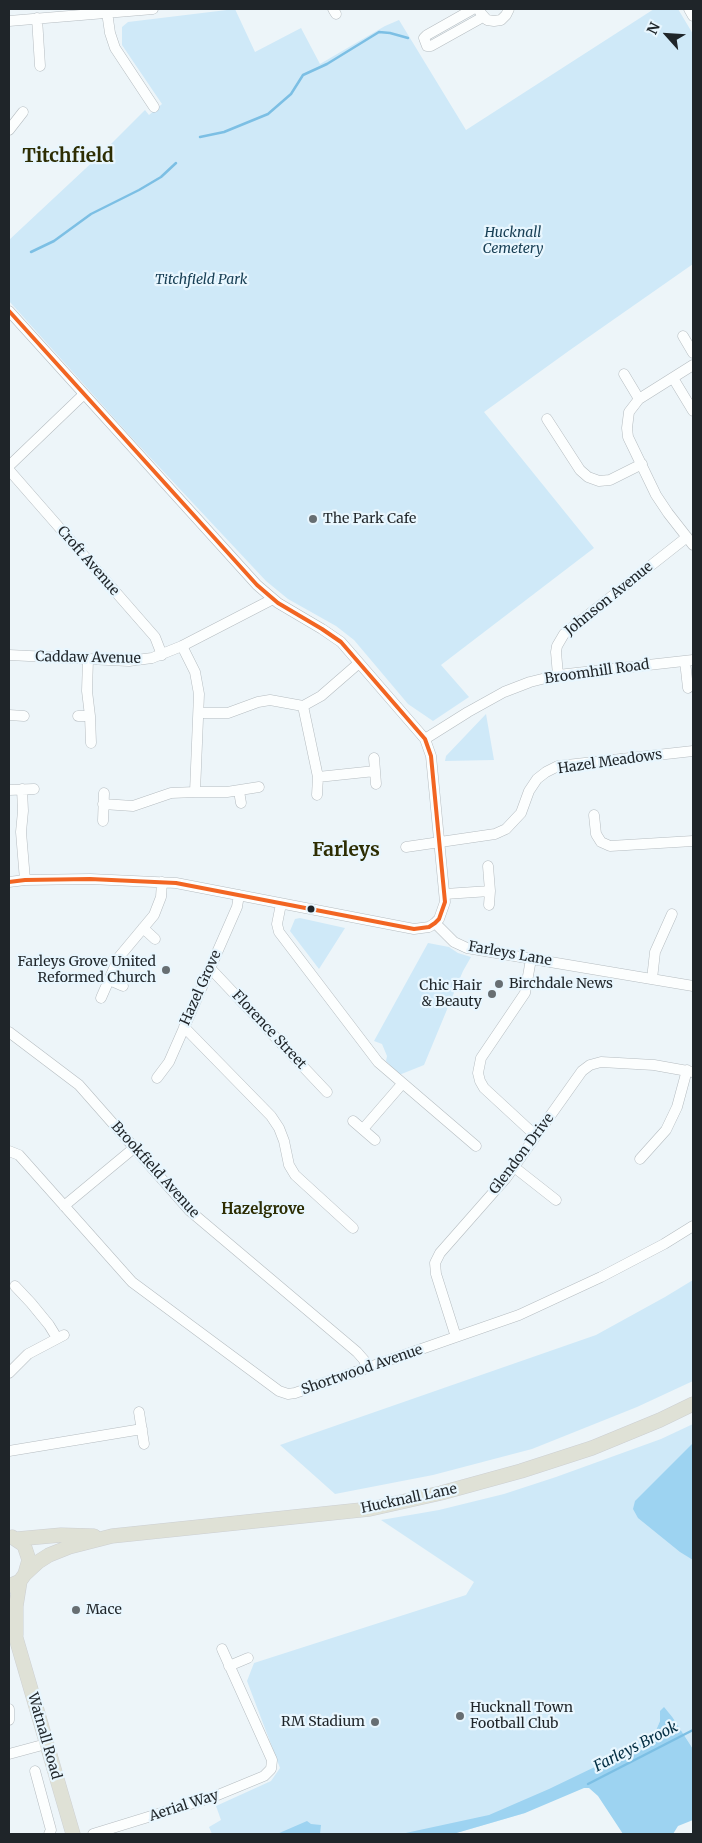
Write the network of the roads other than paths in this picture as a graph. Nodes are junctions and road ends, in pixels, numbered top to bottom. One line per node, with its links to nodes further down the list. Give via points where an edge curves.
1 (153, 9): 5 (street)
2 (473, 9): 6 (street, via 427,35 424,38 427,46)
3 (509, 9): 6 (street, via 501,20 494,21)
4 (689, 9): 7 (street)
5 (107, 12): 8 (street); 11 (street, via 116,48)
6 (481, 13)
7 (693, 16)
8 (37, 18): 9 (street); 10 (street)
9 (9, 21)
10 (40, 66)
11 (154, 107)
12 (23, 112): 13 (street)
13 (9, 130)
14 (9, 311): 20 (street)
15 (683, 336): 16 (street)
16 (693, 353)
17 (693, 366): 19 (street)
18 (624, 374): 21 (street)
19 (673, 378): 21 (street); 22 (street)
20 (84, 394): 25 (street); 28 (street, via 257,586)
21 (639, 399): 24 (street, via 629,412 627,428 628,437)
22 (693, 411)
23 (547, 419): 24 (street, via 588,477 610,480)
24 (642, 464): 27 (street, via 656,495)
25 (9, 466)
26 (9, 470): 31 (street, Croft Avenue, via 155,637)
27 (690, 541): 35 (street, Johnson Avenue, via 564,634 556,652)
28 (273, 599): 29 (street, Caddaw Avenue); 34 (street, via 340,642)
29 (182, 646): 31 (street, Caddaw Avenue); 38 (street, via 195,672)
30 (9, 655): 32 (street, Caddaw Avenue)
31 (162, 655): 32 (street, Caddaw Avenue, via 140,661)
32 (88, 659): 42 (street)
33 (689, 660): 35 (street, Broomhill Road); 36 (street)
34 (359, 663): 37 (street, via 321,696); 43 (street)
35 (558, 675): 43 (street, Broomhill Road, via 504,692)
36 (688, 688)
37 (303, 706): 38 (street, via 270,700 228,713); 48 (street)
38 (199, 713): 55 (street)
39 (9, 715): 40 (street)
40 (24, 716)
41 (78, 716): 42 (street)
42 (90, 716): 44 (street)
43 (425, 739): 63 (street, via 431,756)
44 (91, 743)
45 (693, 751): 63 (street, Hazel Meadows, via 558,766 537,779 522,813 506,829 495,834)
46 (374, 758): 47 (street)
47 (375, 772): 48 (street); 49 (street)
48 (318, 777): 57 (street)
49 (376, 784)
50 (259, 787): 54 (street)
51 (22, 789): 52 (street); 53 (street); 66 (street)
52 (34, 789)
53 (9, 790)
54 (238, 791): 55 (street); 58 (street)
55 (195, 792): 59 (street, via 171,793 134,806)
56 (104, 793): 59 (street)
57 (317, 795)
58 (241, 803)
59 (104, 804): 61 (street)
60 (594, 814): 62 (street, via 600,842 610,846)
61 (103, 820)
62 (693, 841)
63 (439, 842): 64 (street, Hazel Meadows); 70 (street)
64 (406, 847)
65 (488, 866): 69 (street)
66 (25, 880): 67 (street); 68 (street)
67 (9, 882)
68 (162, 882): 71 (street); 76 (street, via 159,905)
69 (490, 892): 70 (street); 73 (street)
70 (444, 894): 75 (street, via 442,912)
71 (239, 895): 72 (street); 79 (street, Hazel Grove, via 237,907)
72 (281, 904): 75 (street, via 414,929); 89 (street, via 277,924 279,932 378,1062)
73 (489, 905)
74 (672, 914): 80 (street, via 655,952)
75 (435, 923): 78 (street, Farleys Lane, via 461,946)
76 (143, 928): 77 (street); 81 (street, via 119,957)
77 (155, 939)
78 (531, 959): 80 (street, Farleys Lane); 93 (street, via 526,994 481,1058 478,1073 484,1088)
79 (210, 968): 85 (street, Hazel Grove); 90 (street, Florence Street)
80 (652, 979): 83 (street, Farleys Lane)
81 (109, 980): 82 (street); 84 (street)
82 (122, 986)
83 (693, 986)
84 (101, 998)
85 (184, 1027): 88 (street, Hazel Grove, via 169,1062); 103 (street, via 271,1116 284,1141 289,1165 295,1175)
86 (9, 1032): 96 (street, Brookfield Avenue, via 79,1085)
87 (690, 1071): 93 (street, Glendon Drive, via 601,1062 590,1065 582,1071); 98 (street, via 666,1130)
88 (157, 1078)
89 (402, 1084): 92 (street); 95 (street)
90 (327, 1092)
91 (353, 1121): 92 (street)
92 (363, 1129): 94 (street)
93 (536, 1136): 99 (street, Glendon Drive)
94 (375, 1140)
95 (476, 1146)
96 (134, 1148): 101 (street); 106 (street, Brookfield Avenue, via 190,1211 357,1352)
97 (9, 1151): 101 (street, Shortwood Avenue, via 19,1155)
98 (640, 1159)
99 (514, 1167): 100 (street); 105 (street, Glendon Drive, via 435,1263)
100 (556, 1200)
101 (64, 1206): 106 (street, Shortwood Avenue, via 132,1282 279,1391 295,1393)
102 (693, 1226): 105 (street, Shortwood Avenue, via 601,1277 519,1315)
103 (353, 1228)
104 (15, 1286): 107 (street, via 60,1336 28,1354)
105 (456, 1337): 106 (street, Shortwood Avenue)
106 (367, 1368)
107 (9, 1373)
108 (693, 1404): 114 (main road, Hucknall Lane, via 592,1448 441,1493 370,1509)
109 (139, 1412): 110 (street)
110 (142, 1429): 111 (street); 112 (street)
111 (144, 1444)
112 (9, 1451)
113 (12, 1534): 114 (main road, Hucknall Lane); 115 (main road, Watnall Road, via 28,1552 29,1560)
114 (112, 1536): 115 (main road, Hucknall Lane, via 52,1553)
115 (18, 1580): 117 (main road, Watnall Road)
116 (9, 1622): 117 (main road, Watnall Road)
117 (16, 1638): 123 (main road, Watnall Road)
118 (222, 1649): 120 (street)
119 (248, 1658): 120 (street)
120 (229, 1666): 128 (street, Aerial Way, via 272,1760 271,1769 264,1776 213,1797)
121 (9, 1709): 122 (street)
122 (9, 1720)
123 (46, 1744): 124 (street); 127 (main road, Watnall Road)
124 (9, 1754)
125 (35, 1770): 126 (street, via 51,1830)
126 (49, 1834)
127 (73, 1834)
128 (93, 1834)

